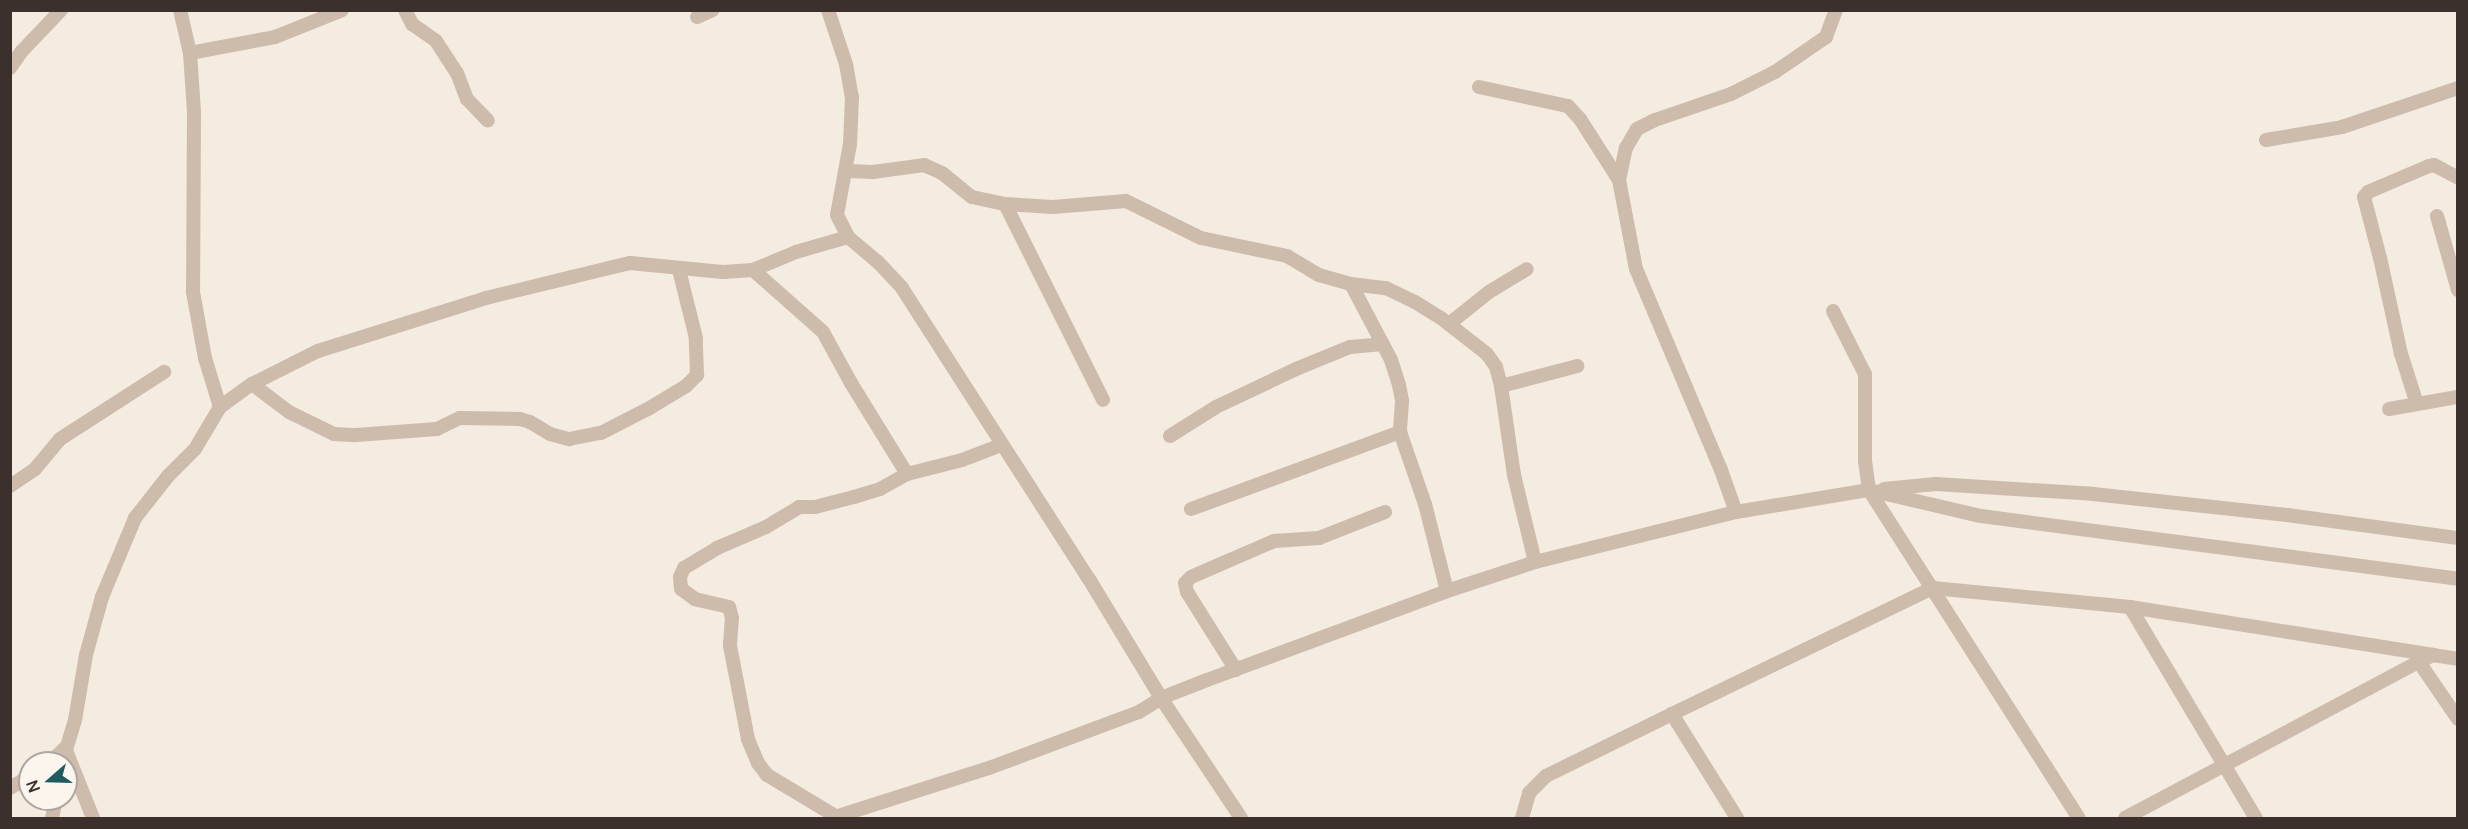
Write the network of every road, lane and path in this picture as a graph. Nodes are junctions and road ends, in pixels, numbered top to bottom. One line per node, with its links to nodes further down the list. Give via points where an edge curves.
1 (61, 10): 10 (street)
2 (180, 10): 9 (street)
3 (342, 10): 9 (street, via 275,37)
4 (405, 10): 13 (street, via 412,24 435,41 457,73 467,99)
5 (713, 10): 8 (street)
6 (828, 10): 15 (street, via 852,97)
7 (1836, 10): 17 (street, via 1827,37 1775,72 1731,94 1637,129 1626,148)
8 (696, 17)
9 (190, 53): 36 (street, via 194,112 193,292 205,358)
10 (10, 68)
11 (1479, 87): 17 (street, via 1568,106)
12 (2457, 88): 14 (street, via 2342,127)
13 (488, 121)
14 (2266, 140)
15 (846, 171): 18 (street, via 873,172 924,165 942,173 972,197); 20 (street, via 837,215)
16 (2457, 178): 35 (street, via 2429,165 2364,197 2401,354)
17 (1619, 180): 46 (street, via 1636,269)
18 (1005, 204): 24 (street, via 1053,207 1126,201 1201,238 1287,256 1319,275); 34 (street)
19 (2437, 216): 25 (street)
20 (848, 237): 23 (street); 40 (street, via 902,288)
21 (1527, 269): 27 (street, via 1489,292)
22 (679, 270): 23 (street); 31 (street, via 630,263 486,298 318,351); 31 (street, via 696,338 697,375 648,410 601,433 569,439 520,419 460,418 437,429 334,434 289,412)
23 (753, 270): 41 (street, via 824,332)
24 (1351, 284): 27 (street, via 1386,288); 28 (street)
25 (2457, 290)
26 (1833, 311): 43 (street, via 1865,374 1865,461)
27 (1449, 324): 32 (street, via 1487,354 1496,367)
28 (1383, 344): 38 (street, via 1402,401); 39 (street, via 1350,347 1311,363 1216,407)
29 (1577, 366): 32 (street)
30 (164, 372): 42 (street, via 60,439 35,469)
31 (252, 384): 36 (street)
32 (1501, 386): 48 (street, via 1514,475)
33 (2457, 397): 35 (street)
34 (1103, 400)
35 (2417, 404): 37 (street)
36 (220, 407): 60 (street, via 195,449 135,518 120,549 86,654 75,720)
37 (2389, 409)
38 (1400, 432): 44 (street); 51 (street, via 1425,504)
39 (1170, 436)
40 (1001, 445): 41 (street); 57 (street)
41 (907, 474): 64 (street, via 880,489 854,497 799,507 766,527 717,548 684,568 680,577 681,589 695,599 729,607 730,645 748,739 758,763 767,775)
42 (10, 486)
43 (1873, 490): 46 (street); 47 (street, via 1936,484 2093,494); 49 (street, via 1981,516); 50 (street)
44 (1191, 509)
45 (1385, 512): 56 (street, via 1319,538 1274,541 1185,583)
46 (1736, 512): 48 (street)
47 (2457, 538)
48 (1535, 562): 51 (street)
49 (2457, 579)
50 (1933, 588): 52 (street); 58 (street); 69 (street)
51 (1447, 591): 56 (street)
52 (2130, 607): 53 (street); 63 (street)
53 (2433, 655): 54 (street); 55 (street)
54 (2457, 659)
55 (2419, 662): 59 (street); 63 (street)
56 (1236, 670): 57 (street)
57 (1161, 698): 64 (street, via 1102,727); 66 (street)
58 (1672, 714): 67 (street, via 1546,776 1529,793); 68 (street)
59 (2457, 719)
60 (65, 748): 61 (street); 62 (street); 65 (street)
61 (62, 751)
62 (64, 751)
63 (2223, 766): 70 (street); 71 (street)
64 (834, 818)
65 (93, 819)
66 (1241, 819)
67 (1522, 819)
68 (1737, 819)
69 (2079, 819)
70 (2125, 819)
71 (2256, 819)

